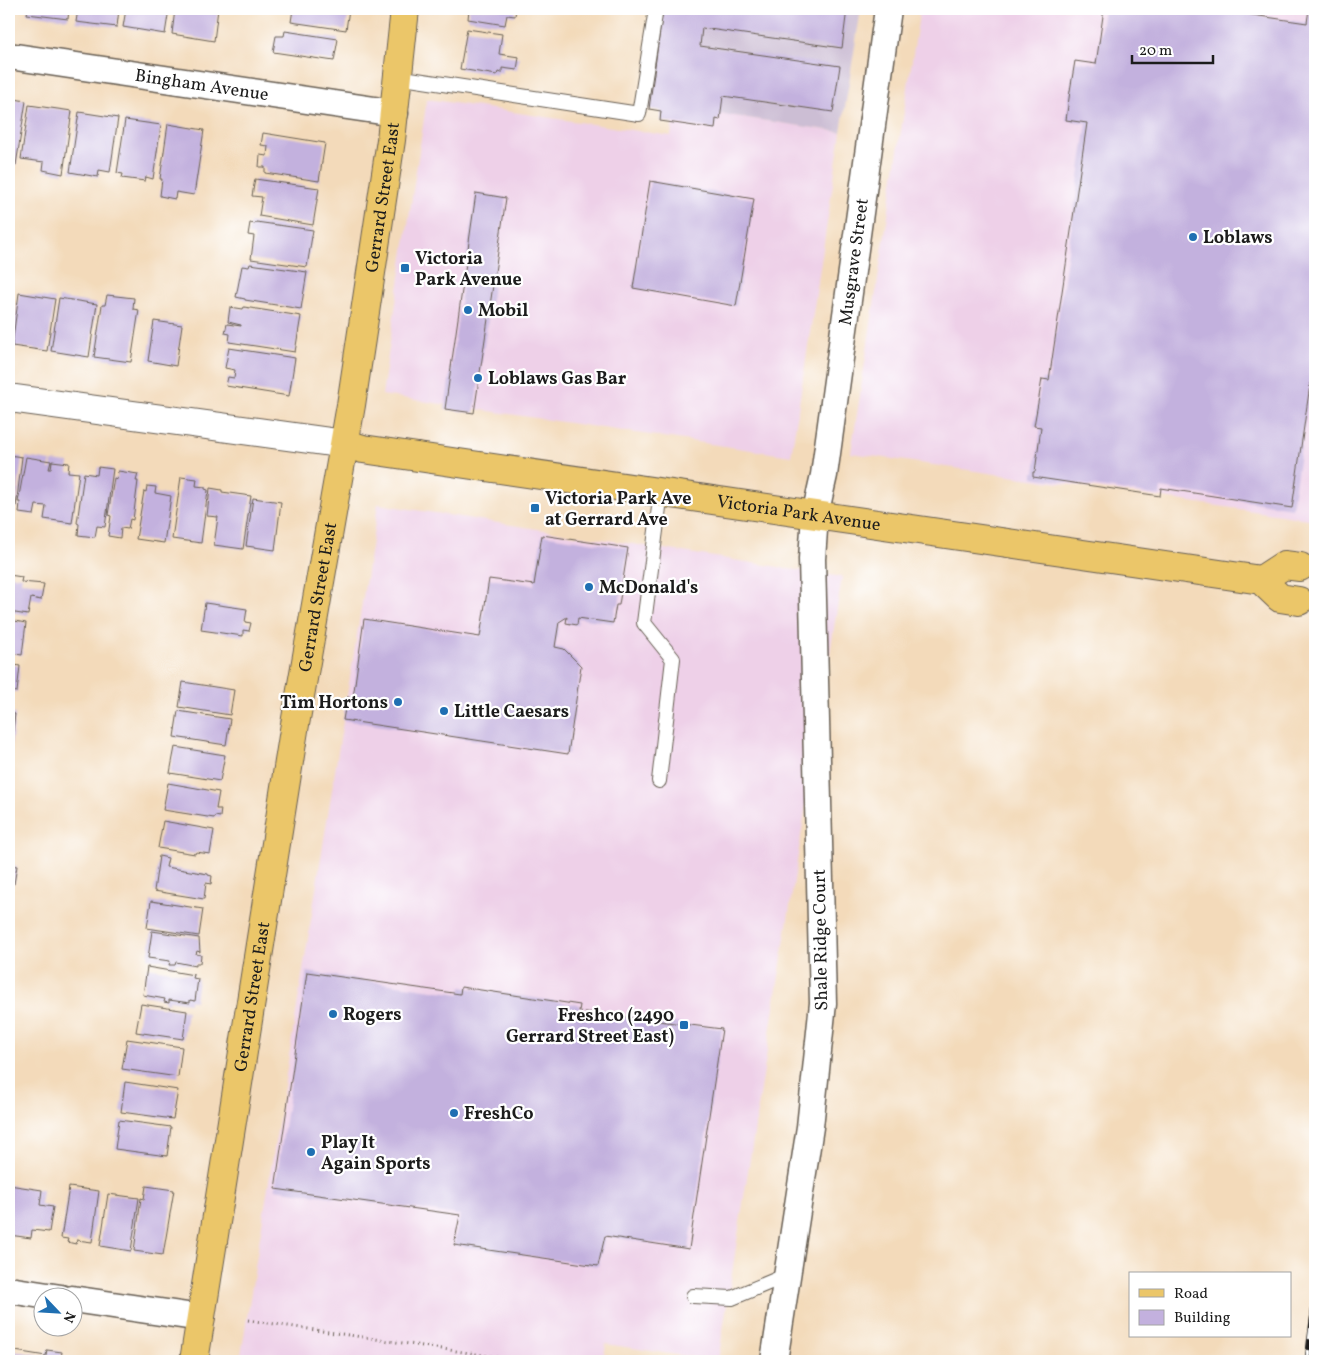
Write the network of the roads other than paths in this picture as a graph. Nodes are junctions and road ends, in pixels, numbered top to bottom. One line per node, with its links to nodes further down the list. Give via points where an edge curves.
1 (405, 9): 5 (main road, Gerrard Street East)
2 (656, 9): 5 (lane, via 639,114)
3 (888, 9): 10 (street, Musgrave Street, via 824,475)
4 (9, 56): 6 (street, Bingham Avenue)
5 (397, 78): 6 (main road, Gerrard Street East)
6 (395, 113): 8 (main road, Gerrard Street East)
7 (9, 398): 8 (street, Victoria Park Avenue)
8 (345, 444): 9 (main road, Victoria Park Avenue); 20 (main road, Gerrard Street East, via 294,730)
9 (661, 492): 10 (main road, Victoria Park Avenue); 14 (lane, via 644,623 673,659)
10 (815, 515): 12 (main road, Victoria Park Avenue); 15 (street, Shale Ridge Court, via 812,559 823,1003 810,1127)
11 (1300, 567): 12 (main road, via 1284,565)
12 (1261, 580): 13 (main road, via 1280,598)
13 (1300, 601)
14 (659, 781)
15 (787, 1275): 18 (lane, via 732,1298); 22 (street, Shale Ridge Court)
16 (9, 1290): 17 (street)
17 (32, 1293)
18 (693, 1296)
19 (82, 1300): 20 (street)
20 (201, 1318): 21 (main road, Gerrard Street East)
21 (194, 1361)
22 (774, 1361)

